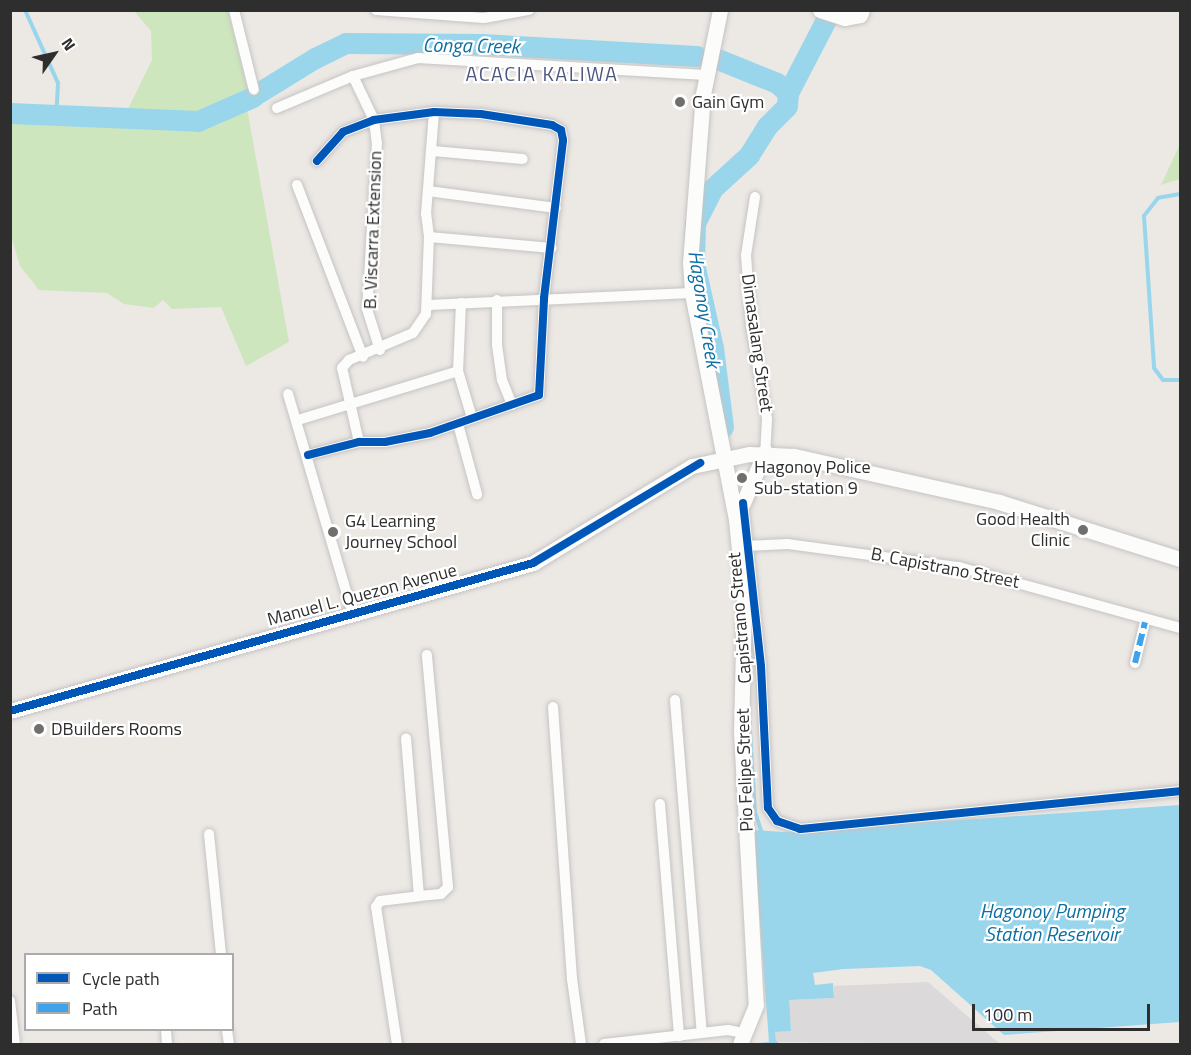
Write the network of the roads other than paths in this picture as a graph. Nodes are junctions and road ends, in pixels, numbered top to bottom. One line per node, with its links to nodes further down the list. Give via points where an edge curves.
1 (529, 10): 6 (street, via 484,18)
2 (720, 10): 7 (main road, Pio Felipe Street)
3 (820, 10): 4 (main road, via 853,18)
4 (862, 10)
5 (236, 11): 9 (street)
6 (376, 12)
7 (705, 75): 8 (street, via 418,58); 22 (main road, Pio Felipe Street, via 689,234)
8 (353, 76): 10 (street); 12 (street, B. Viscarra Extension)
9 (254, 90)
10 (277, 108)
11 (434, 112): 12 (street); 13 (street); 19 (street, via 481,114 552,125 561,130)
12 (374, 120): 15 (street, via 343,132); 27 (street, B. Viscarra Extension, via 378,164 367,309)
13 (433, 151): 14 (street); 17 (street)
14 (523, 159)
15 (317, 160)
16 (297, 185): 28 (street)
17 (428, 191): 19 (street); 20 (street)
18 (755, 197): 38 (street, Dimasalang Street, via 746,255 751,326 767,418)
19 (556, 208): 21 (street)
20 (429, 237): 21 (street); 26 (street)
21 (552, 248): 23 (street)
22 (692, 292): 23 (street); 35 (main road, Pio Felipe Street)
23 (544, 298): 24 (street); 32 (street, via 539,395)
24 (496, 300): 25 (street); 32 (street, via 502,380)
25 (461, 303): 26 (street); 29 (street)
26 (428, 305): 27 (street, via 422,323 413,333)
27 (380, 350): 28 (street)
28 (363, 357): 31 (street, via 350,360 342,368)
29 (458, 371): 31 (street); 33 (street)
30 (288, 394): 34 (street)
31 (349, 403): 34 (street); 37 (street)
32 (512, 405): 33 (street)
33 (472, 418): 36 (street)
34 (298, 420): 39 (street)
35 (717, 422): 40 (main road, Pio Felipe Street); 41 (main road, via 710,452)
36 (458, 424): 37 (street, via 385,442); 42 (street)
37 (359, 442): 39 (street)
38 (757, 453): 40 (main road, Manuel L. Quezon Avenue); 43 (main road); 45 (main road, Manuel L. Quezon Avenue, via 999,502)
39 (308, 455): 46 (street)
40 (729, 456): 41 (main road, Manuel L. Quezon Avenue); 44 (main road, Pio Felipe Street)
41 (700, 463): 46 (main road, Manuel L. Quezon Avenue, via 533,563)
42 (477, 494)
43 (743, 503): 44 (street, Capistrano Street)
44 (744, 546): 47 (street, B. Capistrano Street, via 788,543 958,567); 54 (street, Capistrano Street, via 761,666); 55 (main road, Pio Felipe Street)
45 (1180, 559)
46 (352, 611): 53 (main road, Manuel L. Quezon Avenue)
47 (1145, 622): 48 (street, B. Capistrano Street); 50 (street)
48 (1180, 628)
49 (427, 655): 60 (street, via 448,887 441,894)
50 (1135, 663)
51 (675, 700): 63 (street)
52 (553, 707): 68 (street, via 572,979)
53 (10, 711)
54 (760, 731): 55 (street); 57 (street, Capistrano Street, via 768,807 777,821 800,829)
55 (744, 732): 65 (main road, Pio Felipe Street, via 756,1005 752,1022)
56 (406, 739): 60 (street)
57 (1180, 791)
58 (660, 804): 64 (street)
59 (208, 834): 61 (street)
60 (419, 896): 67 (street, via 380,901 376,907)
61 (221, 953)
62 (10, 1001): 66 (street)
63 (702, 1033): 64 (street); 65 (street)
64 (679, 1036): 69 (street)
65 (741, 1040)
66 (15, 1044)
67 (397, 1044)
68 (581, 1044)
69 (604, 1044)

